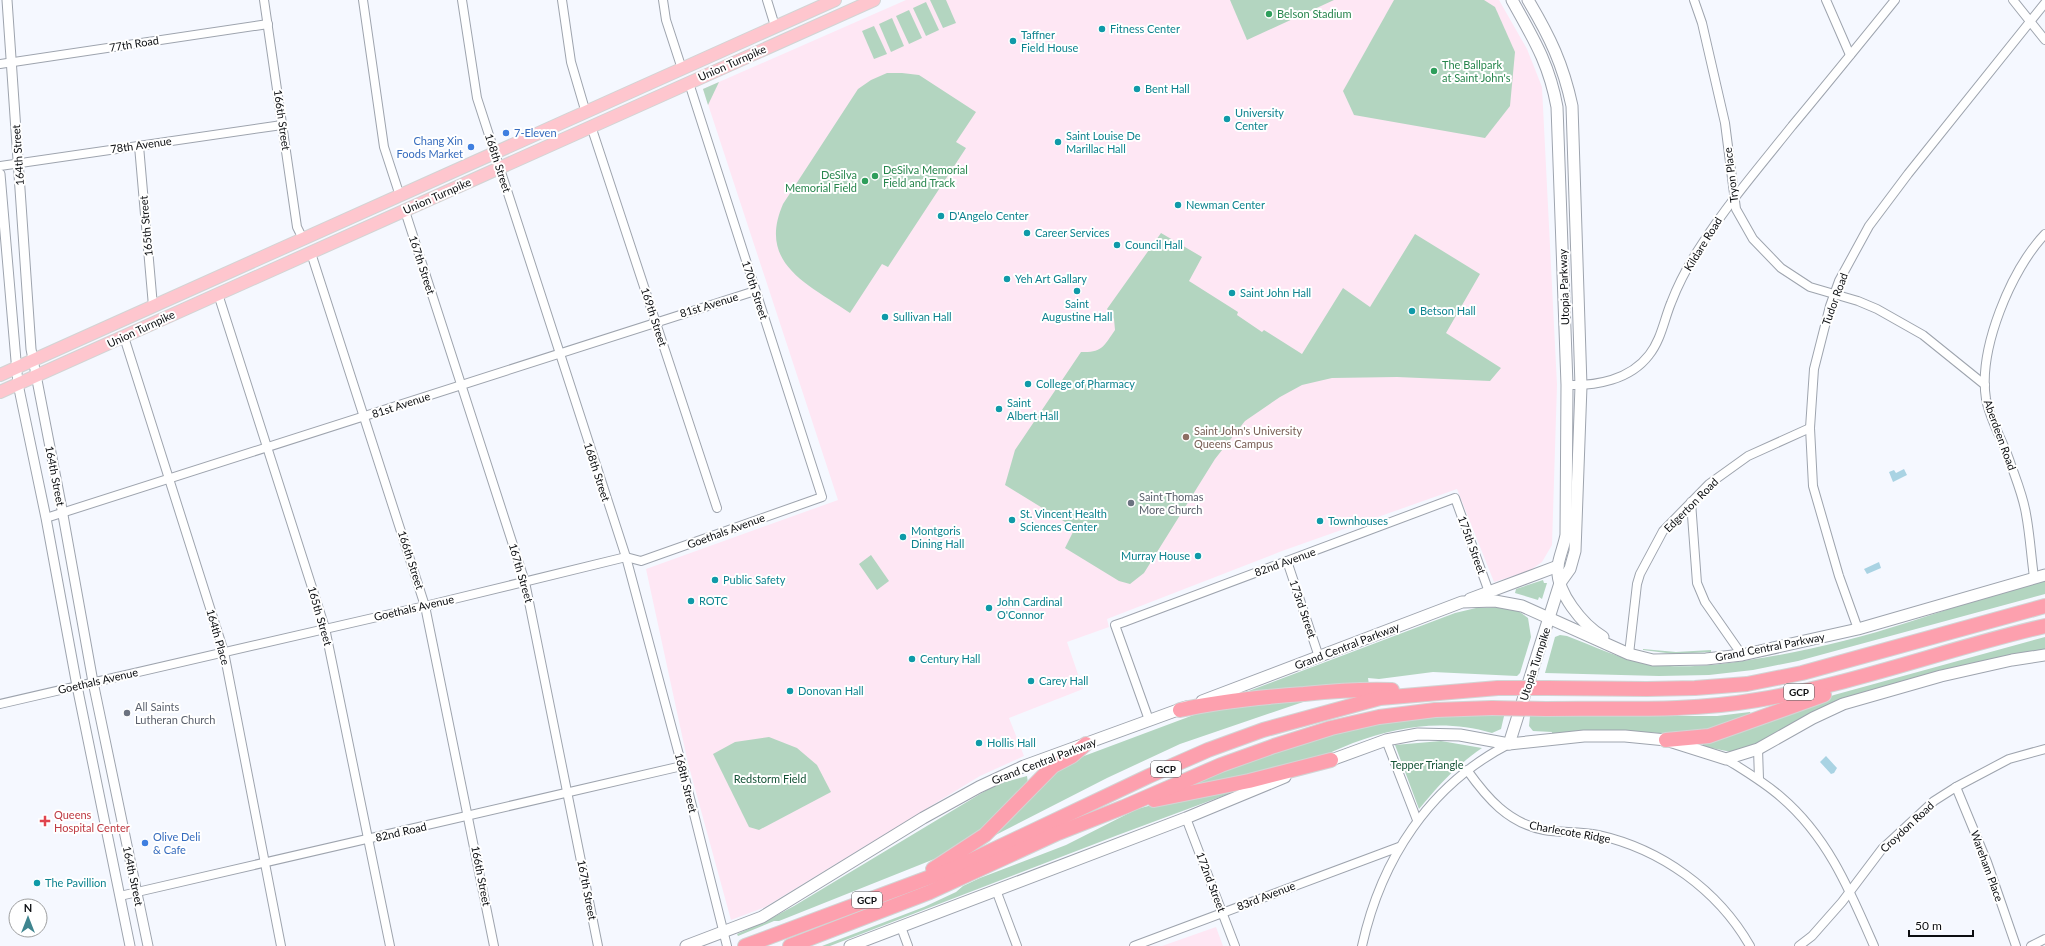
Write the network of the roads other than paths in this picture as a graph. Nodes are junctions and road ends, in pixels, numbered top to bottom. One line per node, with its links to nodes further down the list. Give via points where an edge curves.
1 (7, 0): 22 (street, 164th Street)
2 (264, 0): 18 (street, 166th Street)
3 (363, 0): 35 (street, via 384,147)
4 (462, 0): 30 (street, 168th Street, via 476,98)
5 (562, 0): 26 (street, via 571,62)
6 (663, 0): 24 (street, via 666,20)
7 (766, 0): 19 (street)
8 (835, 0): 19 (main road, Union Turnpike)
9 (874, 0): 25 (main road, Union Turnpike)
10 (1512, 0): 54 (main road, Utopia Parkway, via 1543,56 1557,107)
11 (1528, 0): 57 (main road, Utopia Parkway, via 1551,38 1567,80 1572,106)
12 (1694, 0): 36 (street, Tryon Place, via 1702,23 1725,123)
13 (1826, 0): 21 (street)
14 (1895, 0): 21 (street, Kildare Road)
15 (2013, 0): 17 (street)
16 (2045, 3): 17 (street, Tudor Road)
17 (2030, 20): 20 (street); 44 (street, Tudor Road, via 1869,226)
18 (268, 24): 22 (street, 77th Road); 27 (street, 166th Street)
19 (775, 26): 24 (main road, Union Turnpike)
20 (2045, 40)
21 (1850, 55): 36 (street, Kildare Road)
22 (11, 62): 23 (street, 77th Road); 31 (street, 164th Street)
23 (0, 64)
24 (682, 68): 26 (main road, Union Turnpike)
25 (689, 83): 28 (main road, Union Turnpike); 42 (street, 170th Street)
26 (586, 113): 30 (main road, Union Turnpike)
27 (282, 125): 29 (street, 78th Avenue); 39 (street, 166th Street, via 297,227)
28 (591, 126): 33 (main road, Union Turnpike); 46 (street, 169th Street)
29 (139, 146): 31 (street, 78th Avenue); 45 (street, 165th Street)
30 (495, 154): 33 (street, 168th Street); 35 (main road, Union Turnpike)
31 (18, 164): 32 (street, 78th Avenue); 49 (street, 164th Street)
32 (0, 166)
33 (499, 168): 37 (main road, Union Turnpike); 48 (street, 168th Street)
34 (0, 174): 41 (street, 164th Street)
35 (400, 196): 39 (main road, Union Turnpike)
36 (1734, 198): 44 (street, Tryon Place, via 1738,213 1753,240 1781,268 1810,287); 57 (street, Kildare Road, via 1686,271 1649,356 1632,370 1604,383)
37 (405, 211): 40 (main road, Union Turnpike); 56 (street, 167th Street)
38 (2045, 234): 55 (street, Aberdeen Road, via 2020,267 1996,322 1988,355)
39 (303, 239): 45 (main road, Union Turnpike)
40 (310, 253): 43 (main road, Union Turnpike); 59 (street, 166th Street)
41 (3, 270): 50 (street, 164th Street)
42 (755, 291): 46 (street, 81st Avenue); 63 (street, 170th Street)
43 (218, 294): 47 (main road, Union Turnpike); 61 (street, 165th Street)
44 (1835, 295): 55 (street, Tryon Place, via 1877,309 1923,335); 60 (street, Tudor Road, via 1814,369)
45 (153, 306): 49 (main road, Union Turnpike)
46 (656, 322): 48 (street, 81st Avenue); 66 (street, 169th Street)
47 (124, 337): 52 (main road, Union Turnpike); 62 (street, 164th Place)
48 (558, 354): 56 (street, 81st Avenue); 69 (street, 168th Street)
49 (33, 362): 50 (main road, Union Turnpike); 52 (street, 164th Street)
50 (16, 369): 51 (main road, Union Turnpike); 53 (street, 164th Street)
51 (0, 375)
52 (35, 377): 53 (main road, Union Turnpike); 67 (street, 164th Street)
53 (18, 384): 58 (main road, Union Turnpike); 68 (street, 164th Street)
54 (1567, 385): 57 (street, Kildare Road); 71 (main road, Utopia Parkway, via 1566,535)
55 (1986, 385): 73 (street, Aberdeen Road, via 1986,399 1991,415 2007,452 2026,513)
56 (462, 386): 59 (street, 81st Avenue); 74 (street, 167th Street)
57 (1581, 386): 75 (main road, Utopia Parkway, via 1576,541 1570,569)
58 (0, 392)
59 (364, 417): 61 (street, 81st Avenue); 78 (street, 166th Street)
60 (1810, 428): 65 (street, Edgerton Road, via 1748,456 1709,484); 83 (street, Tudor Road, via 1813,486 1839,576)
61 (267, 448): 62 (street, 81st Avenue); 82 (street, 165th Street)
62 (170, 480): 67 (street, 81st Avenue); 85 (street, 164th Place)
63 (822, 497): 69 (street, Goethals Avenue, via 641,561)
64 (1455, 498): 70 (street, 82nd Avenue); 76 (street, 175th Street)
65 (1691, 502): 86 (street, Edgerton Road, via 1663,531 1640,574); 87 (street, via 1698,583 1705,602)
66 (717, 508)
67 (63, 514): 68 (street, 81st Avenue); 90 (street, 164th Street)
68 (46, 518): 91 (street, 164th Street)
69 (626, 557): 74 (street, Goethals Avenue); 104 (street, 168th Street)
70 (1287, 561): 89 (street, 173rd Street); 95 (street, 82nd Avenue, via 1115,626)
71 (1558, 566): 75 (main road, Utopia Parkway); 76 (main road)
72 (2045, 575): 73 (main road, Grand Central Parkway)
73 (2034, 577): 83 (main road, Grand Central Parkway)
74 (525, 582): 78 (street, Goethals Avenue); 108 (street, 167th Street)
75 (1560, 583): 80 (main road, Utopia Turnpike); 86 (main road, via 1574,609 1592,630)
76 (1489, 592): 77 (main road)
77 (1462, 602): 80 (main road, Grand Central Parkway, via 1495,601 1522,606); 89 (main road, Grand Central Parkway)
78 (425, 606): 82 (street, Goethals Avenue); 110 (street, 166th Street)
79 (2045, 606): 92 (highway, GCP, bridge, via 1802,673 1747,684 1663,689 1498,688)
80 (1549, 618): 86 (main road, Grand Central Parkway); 99 (main road, Utopia Turnpike)
81 (2045, 626): 84 (highway, GCP)
82 (325, 628): 85 (street, Goethals Avenue); 113 (street, 165th Street)
83 (1858, 629): 87 (main road, Grand Central Parkway)
84 (1974, 644): 97 (highway, via 1846,689 1809,699 1733,729 1709,736); 109 (highway, GCP, bridge, via 1816,688 1757,700 1685,707 1435,710 1379,717 1331,728 1221,765)
85 (224, 652): 90 (street, Goethals Avenue); 115 (street, 164th Place)
86 (1629, 654): 87 (main road, Grand Central Parkway, via 1653,660 1706,659)
87 (1742, 654)
88 (2045, 655): 100 (main road, via 1941,676 1843,704)
89 (1319, 657): 94 (main road, Grand Central Parkway)
90 (93, 682): 91 (street, Goethals Avenue); 119 (street, 164th Street)
91 (78, 686): 93 (street, Goethals Avenue); 120 (street, 164th Street)
92 (1434, 692): 94 (highway, via 1363,689 1218,701); 116 (highway, GCP, via 1380,698 1325,712 1263,730 1208,750 957,867)
93 (0, 704)
94 (1180, 710): 95 (main road, Grand Central Parkway)
95 (1149, 720): 98 (main road, Grand Central Parkway)
96 (1386, 740): 99 (main road, via 1418,734 1453,735); 103 (main road); 112 (street)
97 (1666, 740): 99 (main road, via 1584,736); 102 (main road)
98 (1086, 744): 116 (highway, via 1075,754 1053,766 985,835); 124 (main road, Grand Central Parkway, via 1024,766 979,787 923,818)
99 (1509, 744): 105 (street)
100 (1758, 749): 102 (main road); 106 (street)
101 (2045, 749): 107 (street, Croydon Road, via 2009,759)
102 (1726, 759): 106 (street)
103 (1331, 760): 109 (highway, via 1249,781); 111 (main road)
104 (682, 766): 108 (street, 82nd Road); 124 (street, 168th Street)
105 (1467, 770): 112 (street); 140 (street, Charlecote Ridge, via 1490,801 1521,823 1545,830 1570,831 1617,840 1652,854 1675,867 1709,894 1731,918)
106 (1759, 779): 118 (street, via 1812,828 1832,857)
107 (1956, 787): 118 (street, Croydon Road, via 1915,817 1882,848); 143 (street, Wareham Place, via 1987,862)
108 (569, 793): 110 (street, 82nd Road); 130 (street, 167th Street)
109 (1124, 807): 133 (highway, GCP, via 1058,833 930,892)
110 (469, 816): 113 (street, 82nd Road); 129 (street, 166th Street)
111 (1186, 818): 117 (main road); 121 (street, 172nd Street)
112 (1417, 820): 114 (street)
113 (369, 839): 115 (street, 82nd Road); 128 (street, 165th Street)
114 (1399, 847): 121 (street, 83rd Avenue); 139 (street, via 1376,898)
115 (266, 863): 119 (street, 82nd Road); 127 (street, 164th Place)
116 (910, 883): 132 (highway, GCP)
117 (996, 890): 122 (main road); 136 (street)
118 (1850, 891): 141 (street, Croydon Road, via 1812,936); 142 (street)
119 (136, 892): 120 (street, 82nd Road); 126 (street, 164th Street)
120 (120, 896): 125 (street, 164th Street)
121 (1222, 913): 137 (street, 83rd Avenue); 138 (street, 172nd Street)
122 (901, 927): 134 (main road); 135 (street)
123 (2045, 938): 144 (street)
124 (725, 939): 131 (main road, Grand Central Parkway)
125 (130, 946)
126 (148, 946)
127 (281, 946)
128 (390, 946)
129 (494, 946)
130 (598, 946)
131 (686, 946)
132 (745, 946)
133 (790, 946)
134 (850, 946)
135 (908, 946)
136 (1017, 946)
137 (1134, 946)
138 (1235, 946)
139 (1362, 946)
140 (1750, 946)
141 (1799, 946)
142 (1874, 946)
143 (2016, 946)
144 (2031, 946)

